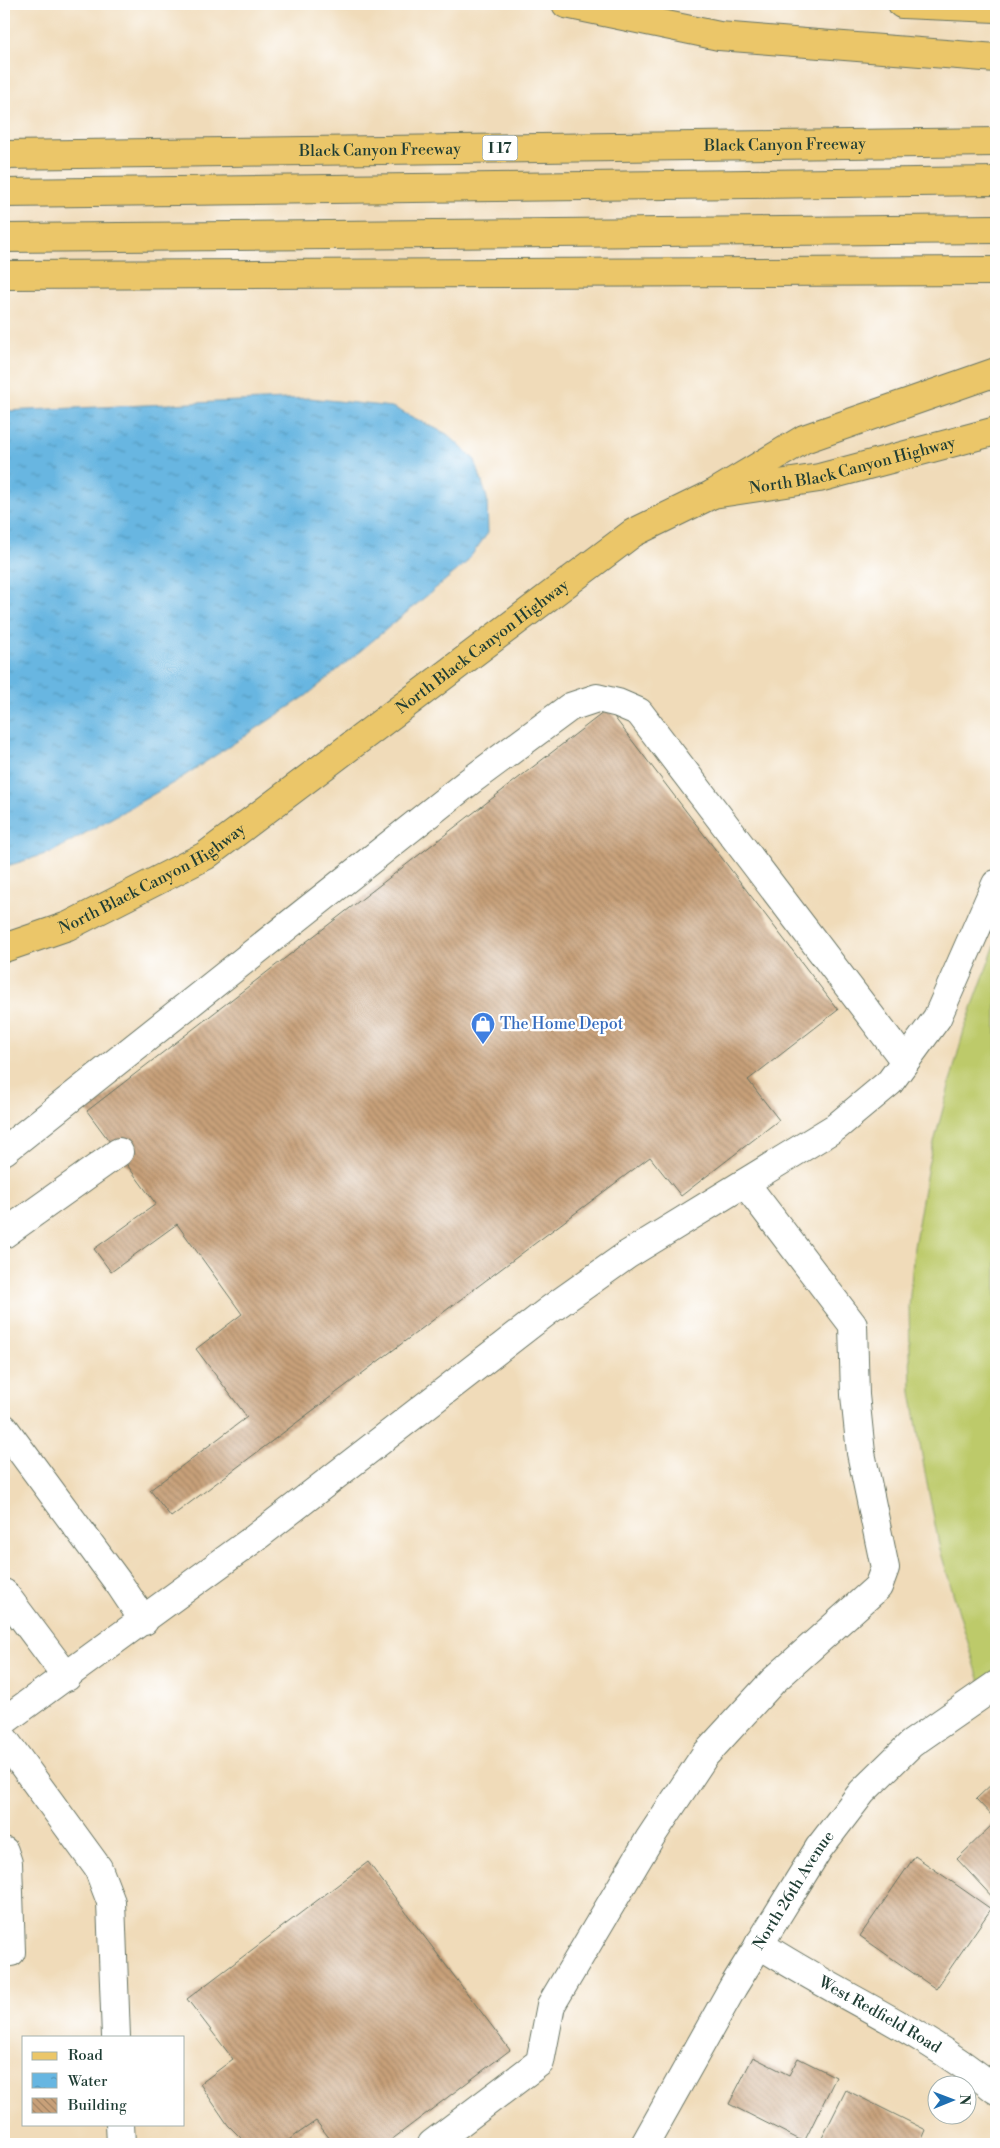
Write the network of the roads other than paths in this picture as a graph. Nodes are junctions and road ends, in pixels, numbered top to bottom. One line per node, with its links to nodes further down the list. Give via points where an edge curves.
1 (561, 4): 2 (main road)
2 (566, 4): 3 (main road); 6 (main road, via 719,36)
3 (575, 4)
4 (902, 4): 5 (main road)
5 (996, 8)
6 (996, 58)
7 (996, 142): 8 (main road, Black Canyon Freeway / I 17)
8 (4, 155)
9 (996, 181): 10 (main road)
10 (4, 193)
11 (996, 229): 12 (main road)
12 (4, 238)
13 (996, 272): 14 (main road)
14 (4, 275)
15 (996, 372): 17 (main road, via 804,439)
16 (996, 431): 17 (main road, North Black Canyon Highway, via 819,478)
17 (713, 494): 19 (main road, North Black Canyon Highway, via 633,533 205,856 68,926)
18 (996, 884): 20 (street, via 937,1018)
19 (4, 948)
20 (905, 1061): 21 (street, via 639,712 597,698 570,708 470,782); 23 (street, via 890,1082 836,1127)
21 (4, 1151)
22 (119, 1152): 24 (street)
23 (745, 1183): 27 (street, via 627,1255 548,1311); 39 (street, via 853,1326 861,1453 885,1568 878,1587 773,1680 705,1755 650,1838 552,2005 540,2062)
24 (4, 1234)
25 (4, 1428): 27 (street)
26 (8, 1606): 28 (street)
27 (144, 1621): 28 (street)
28 (67, 1677): 30 (street)
29 (996, 1685): 33 (street, North 26th Avenue, via 911,1744 862,1792 818,1848)
30 (4, 1721)
31 (4, 1739): 35 (street, via 98,1868 111,1902)
32 (4, 1851): 34 (street, via 8,1863)
33 (759, 1944): 36 (street, West Redfield Road, via 791,1965 911,2030 968,2067); 40 (street, North 26th Avenue)
34 (11, 1952)
35 (116, 2036)
36 (996, 2090)
37 (120, 2126): 38 (street)
38 (121, 2144)
39 (432, 2144)
40 (645, 2144)

